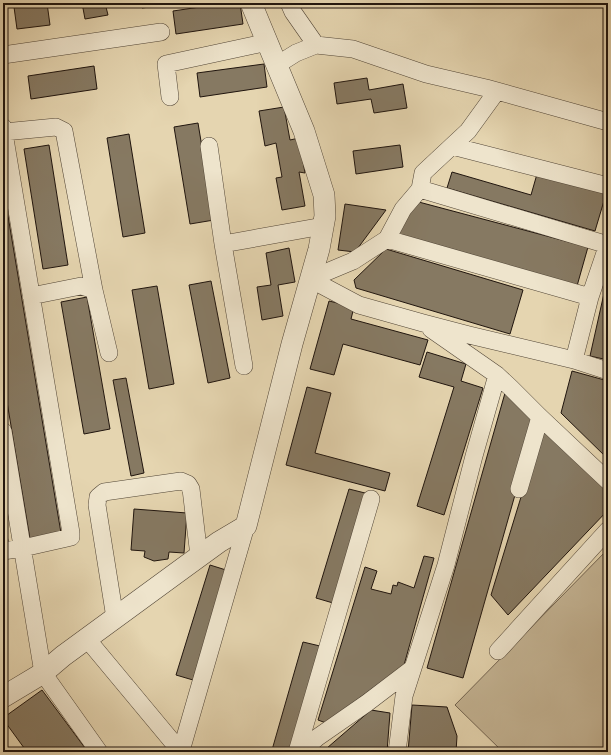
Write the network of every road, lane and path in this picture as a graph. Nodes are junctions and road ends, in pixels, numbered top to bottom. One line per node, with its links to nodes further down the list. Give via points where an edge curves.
1 (251, 3): 4 (street)
2 (289, 3): 5 (street)
3 (161, 32): 6 (street)
4 (268, 42): 7 (street); 9 (street, via 166,64)
5 (316, 45): 7 (street, via 296,53); 8 (street, via 353,49 426,74)
6 (3, 55)
7 (277, 65): 16 (street, via 304,131 324,195)
8 (497, 91): 10 (street); 13 (street, via 468,131)
9 (170, 97)
10 (608, 122)
11 (4, 137): 21 (street, via 56,127 64,131); 22 (street)
12 (210, 146): 18 (street)
13 (452, 146): 14 (street); 15 (street, via 423,173)
14 (608, 186)
15 (420, 189): 17 (street, via 403,209); 19 (street)
16 (323, 226): 18 (street); 20 (street)
17 (387, 239): 20 (street, via 353,261); 23 (street)
18 (223, 244): 27 (street)
19 (608, 245): 23 (street)
20 (310, 279): 24 (street, via 359,304); 35 (street)
21 (94, 290): 22 (street, via 81,286); 25 (street)
22 (31, 296): 37 (street, via 71,537)
23 (590, 296): 26 (street)
24 (423, 323): 26 (street); 29 (street)
25 (108, 353)
26 (574, 360): 28 (street)
27 (244, 366)
28 (608, 371)
29 (497, 375): 30 (street); 43 (street, via 446,565)
30 (540, 417): 32 (street); 33 (street)
31 (3, 431): 37 (street)
32 (608, 481)
33 (520, 490)
34 (371, 499): 48 (street)
35 (246, 526): 39 (street); 47 (street)
36 (608, 530): 42 (street)
37 (22, 548): 38 (street); 44 (street)
38 (3, 551)
39 (199, 556): 40 (street); 40 (street, via 192,489 188,484 180,481 104,492 98,497 97,505)
40 (115, 618): 41 (street)
41 (87, 639): 44 (street); 47 (street)
42 (498, 651)
43 (413, 668): 49 (street); 50 (street, via 404,696)
44 (43, 673): 45 (street); 46 (street)
45 (3, 697)
46 (99, 752)
47 (181, 752)
48 (297, 752)
49 (301, 752)
50 (397, 752)

